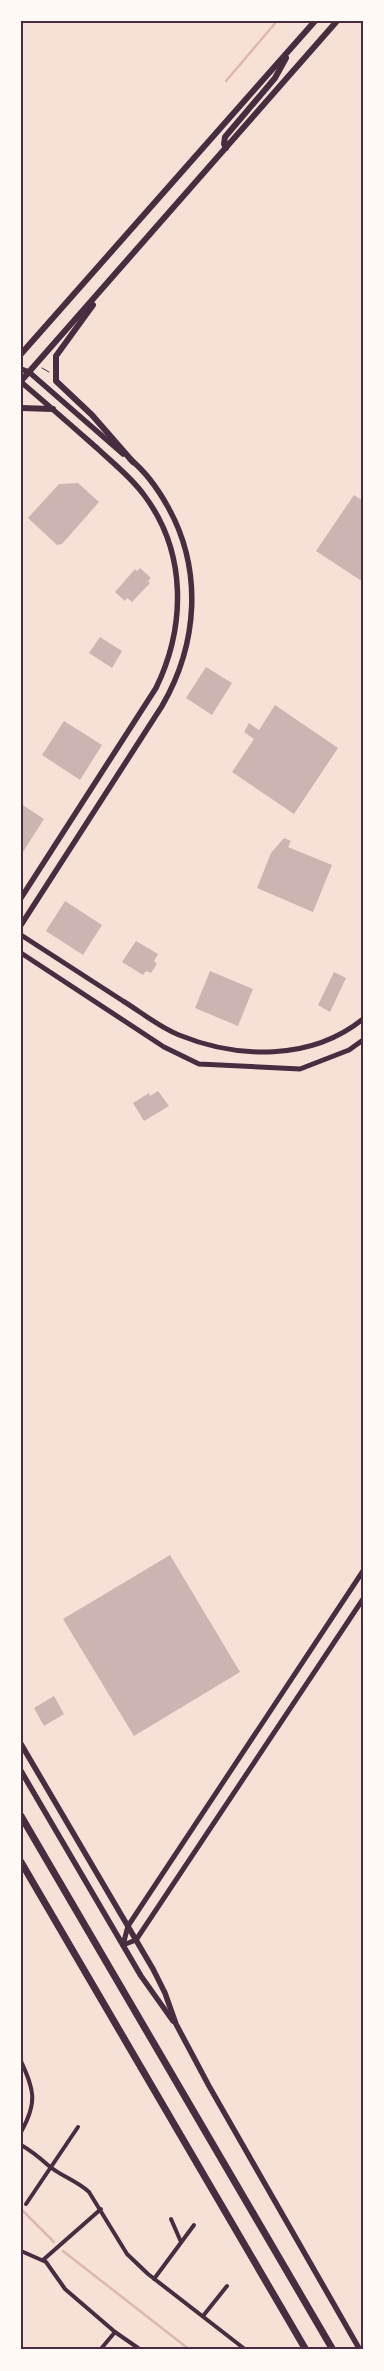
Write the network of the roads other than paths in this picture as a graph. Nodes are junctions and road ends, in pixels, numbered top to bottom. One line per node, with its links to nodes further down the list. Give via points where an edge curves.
1 (315, 21): 3 (main road)
2 (338, 21): 4 (main road)
3 (291, 48): 4 (main road, via 275,78 225,137); 6 (main road)
4 (226, 148): 5 (main road)
5 (119, 270): 8 (main road); 12 (main road, via 56,356 55,371 60,387 92,415)
6 (21, 354)
7 (21, 369): 8 (main road)
8 (29, 372): 9 (main road); 12 (main road)
9 (21, 382): 11 (main road)
10 (21, 408): 11 (main road)
11 (53, 409): 13 (main road, via 128,476 152,506 166,534 174,563 178,616 171,653 156,688)
12 (133, 462): 14 (main road, via 164,498 185,548 192,588 188,643 180,670 162,706)
13 (21, 898)
14 (21, 924)
15 (21, 934): 17 (street, via 177,1034 209,1045 248,1052 285,1052 307,1048 340,1034)
16 (21, 953): 18 (street, via 164,1047 199,1064 300,1069 349,1050)
17 (363, 1019)
18 (363, 1040)
19 (363, 1571): 25 (street)
20 (363, 1599): 26 (street)
21 (21, 1744): 25 (main road)
22 (21, 1771): 27 (main road)
23 (21, 1816): 49 (highway)
24 (21, 1862): 48 (highway)
25 (128, 1926): 26 (main road); 27 (street)
26 (136, 1940): 27 (street); 28 (main road, via 159,1980)
27 (123, 1945): 28 (main road)
28 (176, 2024): 50 (main road)
29 (21, 2060): 31 (street, via 33,2099)
30 (78, 2127): 33 (street)
31 (21, 2132)
32 (21, 2145): 33 (street, via 39,2155)
33 (50, 2167): 34 (street); 35 (street, via 80,2184)
34 (26, 2204)
35 (101, 2210): 40 (street); 41 (street, via 127,2254)
36 (171, 2219): 38 (street)
37 (194, 2225): 38 (street)
38 (182, 2242): 41 (street)
39 (21, 2251): 40 (street)
40 (43, 2260): 44 (street, via 65,2289)
41 (154, 2279): 43 (street)
42 (227, 2286): 43 (street)
43 (203, 2316): 47 (street)
44 (116, 2332): 45 (street); 46 (street)
45 (100, 2350)
46 (141, 2350)
47 (246, 2350)
48 (306, 2350)
49 (333, 2350)
50 (360, 2350)

